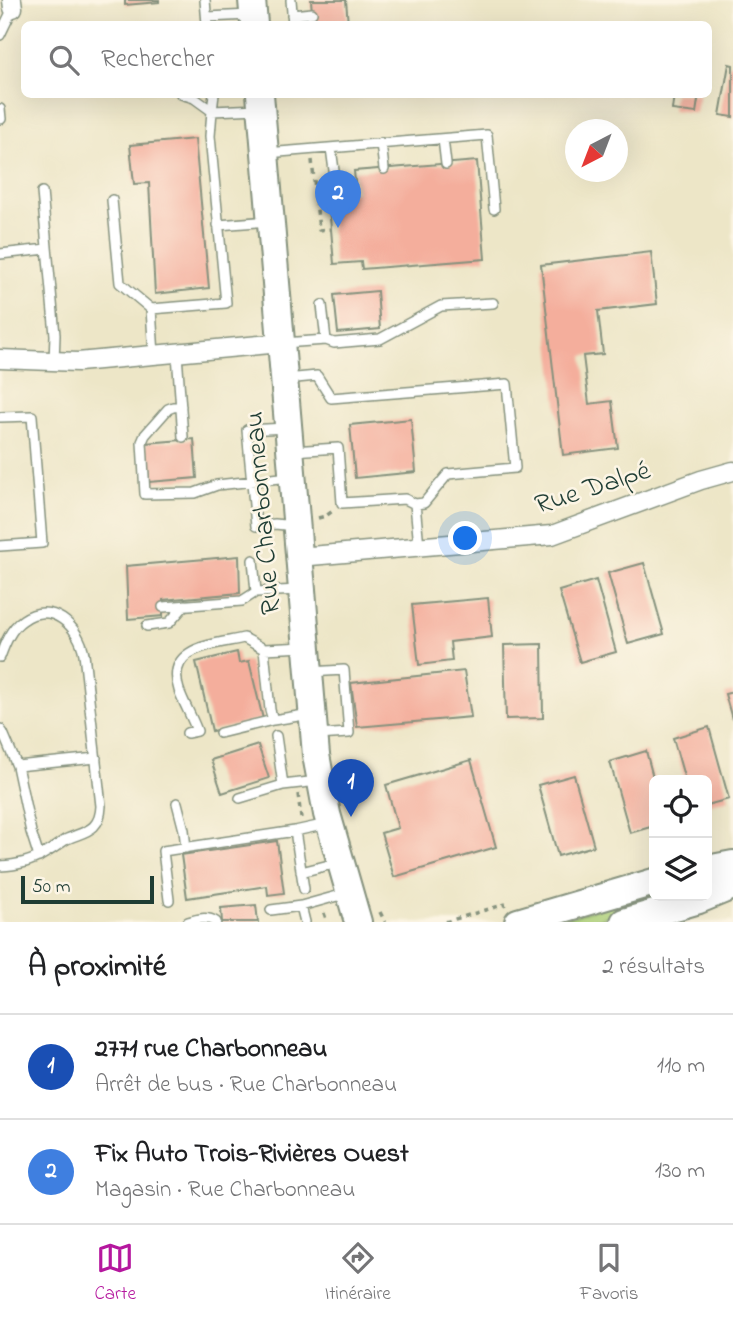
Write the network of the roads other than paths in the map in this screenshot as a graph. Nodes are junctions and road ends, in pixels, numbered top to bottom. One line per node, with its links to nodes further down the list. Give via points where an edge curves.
1 (205, 0): 7 (lane)
2 (291, 0): 6 (lane)
3 (12, 4): 8 (lane)
4 (253, 13): 7 (lane)
5 (312, 13): 6 (lane)
6 (293, 20)
7 (207, 21)
8 (0, 35)
9 (194, 98): 12 (lane)
10 (214, 98): 12 (lane)
11 (260, 102): 12 (lane); 16 (street, Rue Charbonneau)
12 (212, 111): 24 (lane)
13 (443, 139): 14 (lane); 17 (lane); 22 (lane, via 486,135)
14 (381, 144): 15 (lane); 18 (lane)
15 (331, 148): 16 (lane); 20 (lane)
16 (265, 153): 23 (street, Rue Charbonneau)
17 (446, 164)
18 (384, 169)
19 (42, 192): 25 (lane)
20 (337, 193)
21 (112, 200): 29 (lane, via 120,283)
22 (494, 209)
23 (271, 221): 24 (lane); 31 (street, Rue Charbonneau)
24 (218, 225): 29 (lane, via 226,303)
25 (47, 248): 26 (lane); 35 (lane)
26 (0, 254)
27 (493, 303): 30 (lane, via 441,306 380,339)
28 (322, 305): 30 (lane)
29 (150, 309): 33 (lane)
30 (326, 340): 31 (lane)
31 (281, 343): 32 (street); 36 (street, Rue Charbonneau)
32 (177, 354): 33 (street); 37 (lane)
33 (154, 355): 35 (street)
34 (0, 359): 35 (street)
35 (54, 362)
36 (284, 379): 40 (street, Rue Charbonneau); 43 (lane, via 317,376 331,398 507,384 515,468 449,474 424,503)
37 (181, 406): 39 (lane); 42 (lane, via 168,409 145,435 145,494 195,493)
38 (0, 417): 45 (lane, via 32,416 42,543)
39 (183, 437)
40 (290, 452): 42 (lane); 42 (lane, via 247,430); 43 (lane, via 338,448 342,503 405,499); 44 (street, Rue Charbonneau)
41 (733, 471): 46 (street, Rue Dalpé, via 552,535)
42 (251, 480): 44 (lane, via 256,526)
43 (415, 504): 46 (lane)
44 (307, 522): 47 (street, Rue Charbonneau)
45 (0, 546)
46 (419, 546): 47 (street, Rue Dalpé)
47 (299, 557): 49 (street, Rue Charbonneau)
48 (253, 560): 50 (lane)
49 (302, 590): 50 (lane); 56 (street, Rue Charbonneau)
50 (256, 592): 51 (lane, via 242,601)
51 (185, 606): 52 (lane); 53 (lane, via 169,623)
52 (163, 607)
53 (147, 626)
54 (264, 649): 56 (lane); 57 (lane); 60 (lane, via 244,638 196,649 182,658 177,672 179,689 197,731)
55 (0, 657): 63 (lane, via 10,635 28,617 49,613 69,624 83,648)
56 (307, 660): 58 (street, Rue Charbonneau); 58 (lane, via 344,670 349,733)
57 (273, 720): 58 (lane, via 291,716); 61 (lane)
58 (313, 725): 65 (street, Rue Charbonneau)
59 (0, 729): 64 (lane)
60 (187, 733)
61 (220, 733)
62 (276, 736): 66 (lane)
63 (96, 758): 64 (lane); 72 (lane, via 99,820)
64 (17, 766): 72 (lane)
65 (321, 781): 66 (lane); 69 (street, Rue Charbonneau)
66 (283, 785): 67 (lane)
67 (240, 798)
68 (177, 803): 71 (lane)
69 (330, 823): 70 (lane); 73 (street, Rue Charbonneau)
70 (295, 831): 71 (lane); 77 (lane)
71 (186, 848): 82 (lane, via 163,851)
72 (39, 857): 75 (lane)
73 (340, 862): 77 (lane); 81 (street, Rue Charbonneau)
74 (733, 864): 76 (street)
75 (0, 866)
76 (712, 868)
77 (301, 872): 80 (lane)
78 (649, 883): 85 (street)
79 (733, 886): 90 (street)
80 (304, 890)
81 (349, 892): 83 (lane); 86 (street, Rue Charbonneau)
82 (169, 900)
83 (301, 906): 84 (lane); 89 (lane)
84 (271, 910)
85 (512, 913)
86 (369, 918)
87 (187, 922): 88 (lane, via 205,918)
88 (216, 922)
89 (304, 922)
90 (624, 922)

